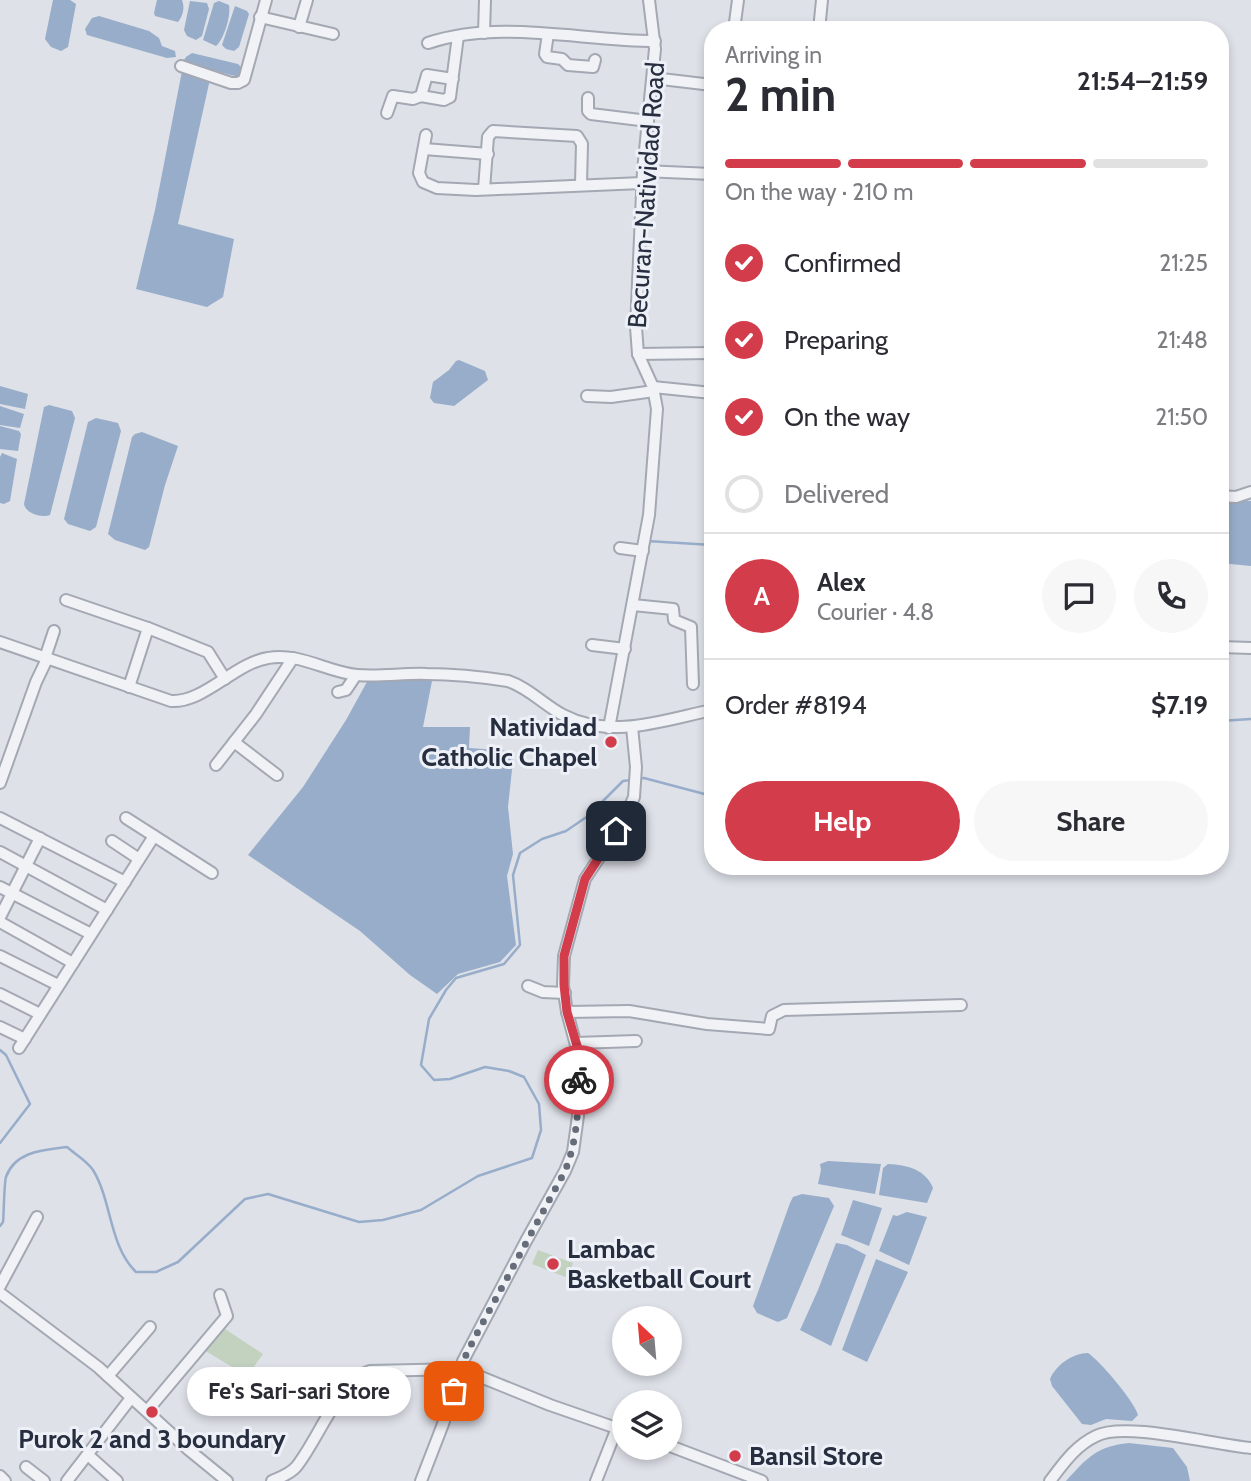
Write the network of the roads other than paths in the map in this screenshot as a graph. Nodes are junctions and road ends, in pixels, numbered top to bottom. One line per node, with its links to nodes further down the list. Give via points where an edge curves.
1 (266, 0): 7 (street)
2 (307, 0): 10 (street)
3 (485, 0): 11 (street)
4 (649, 0): 15 (street, Becuran-Natividad Road)
5 (738, 0): 8 (street)
6 (821, 0): 9 (street)
7 (260, 18): 10 (street); 18 (street, via 244,80 231,83)
8 (735, 21)
9 (819, 21)
10 (299, 27): 12 (street)
11 (484, 33): 13 (street); 14 (street)
12 (333, 34)
13 (548, 34): 15 (street); 17 (street, via 547,57 589,68)
14 (458, 36): 16 (street); 20 (street)
15 (655, 41): 19 (street, Becuran-Natividad Road)
16 (428, 43)
17 (595, 60)
18 (181, 66)
19 (653, 78): 21 (street); 25 (street, Becuran-Natividad Road)
20 (453, 79): 22 (street, via 427,75); 22 (street, via 447,100)
21 (704, 84)
22 (421, 96): 24 (street, via 393,96)
23 (588, 98): 25 (street, via 591,114)
24 (387, 113)
25 (648, 121): 29 (street, Becuran-Natividad Road)
26 (426, 135): 27 (street)
27 (424, 149): 28 (street); 33 (street, via 419,173 423,182 442,189)
28 (488, 154): 32 (street, via 488,137 493,131 577,136 582,144); 33 (street)
29 (643, 171): 30 (street); 31 (street, Becuran-Natividad Road)
30 (704, 174)
31 (642, 183): 32 (street); 35 (street, Becuran-Natividad Road)
32 (581, 184): 33 (street)
33 (484, 189)
34 (704, 353): 35 (street)
35 (638, 355): 36 (street, Becuran-Natividad Road)
36 (653, 389): 37 (street); 38 (street, via 611,397); 42 (street, via 657,409 654,466)
37 (704, 392)
38 (587, 396)
39 (1251, 492): 40 (street)
40 (1229, 497)
41 (620, 548): 42 (street)
42 (643, 551): 44 (street)
43 (66, 600): 45 (street)
44 (633, 605): 51 (street); 56 (street, via 673,609 674,620 691,627)
45 (148, 628): 55 (street, via 208,652); 57 (street)
46 (54, 631): 52 (street)
47 (0, 642): 52 (street)
48 (592, 645): 51 (street)
49 (1229, 647): 50 (street)
50 (1251, 648)
51 (625, 649): 61 (street)
52 (46, 658): 57 (street); 65 (street)
53 (293, 658): 54 (street); 55 (street, via 265,658); 62 (street)
54 (356, 675): 58 (street, via 348,688); 61 (street, via 427,674 508,681 565,716)
55 (225, 679): 57 (street, via 177,701)
56 (693, 684)
57 (129, 687)
58 (338, 692)
59 (704, 712): 60 (street)
60 (632, 727): 61 (street); 85 (street, via 635,789 628,814 582,887 564,956)
61 (609, 728)
62 (234, 742): 63 (street); 64 (street)
63 (216, 765)
64 (277, 775)
65 (0, 783)
66 (0, 818): 69 (street)
67 (126, 818): 68 (street)
68 (154, 836): 72 (street); 74 (street)
69 (40, 838): 73 (street); 75 (street)
70 (113, 841): 72 (street)
71 (0, 852): 73 (street)
72 (139, 859): 75 (street)
73 (26, 866): 77 (street); 78 (street)
74 (212, 873)
75 (125, 882): 78 (street)
76 (0, 887): 77 (street)
77 (12, 894): 79 (street); 80 (street)
78 (107, 910): 80 (street)
79 (0, 919): 82 (street)
80 (91, 934): 82 (street)
81 (0, 956): 83 (street)
82 (73, 962): 83 (street)
83 (58, 985): 89 (street)
84 (528, 986): 85 (street)
85 (565, 993): 88 (street)
86 (0, 994): 89 (street)
87 (961, 1005): 88 (street, via 784,1010 772,1016 769,1029 629,1011)
88 (567, 1012): 92 (street)
89 (40, 1014): 90 (street, via 22,1044)
90 (0, 1027)
91 (636, 1041): 92 (street)
92 (576, 1043): 98 (street, via 580,1060 573,1152)
93 (37, 1217): 94 (street)
94 (0, 1286)
95 (0, 1293): 99 (street)
96 (220, 1295): 101 (street, via 227,1316)
97 (150, 1328): 99 (street)
98 (461, 1369): 102 (street); 114 (street, via 363,1373 341,1396 295,1468); 115 (street)
99 (108, 1376): 100 (street)
100 (131, 1398): 101 (street); 106 (street)
101 (147, 1411): 113 (street)
102 (612, 1426)
103 (612, 1448): 116 (street)
104 (1251, 1448): 118 (street, via 1114,1430 1078,1447)
105 (682, 1451): 117 (street)
106 (88, 1455): 111 (street); 112 (street)
107 (26, 1467): 110 (street)
108 (0, 1476): 109 (street)
109 (5, 1481)
110 (44, 1481)
111 (67, 1481)
112 (117, 1481)
113 (227, 1481)
114 (272, 1481)
115 (421, 1481)
116 (596, 1481)
117 (762, 1481)
118 (1050, 1481)

